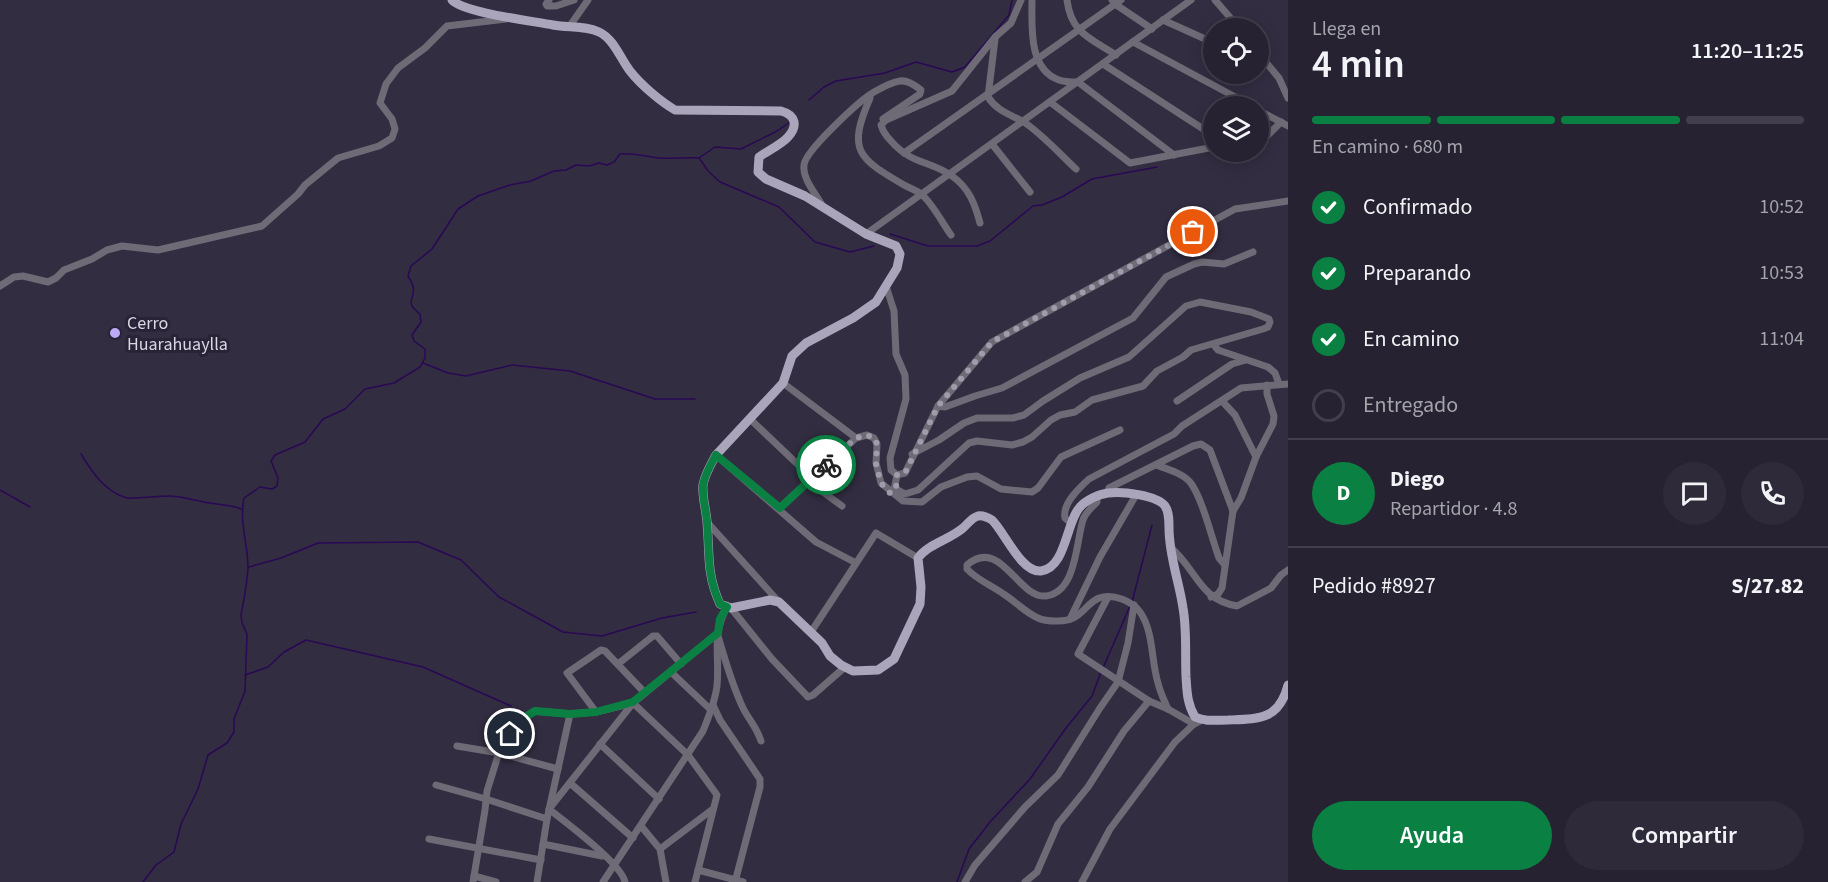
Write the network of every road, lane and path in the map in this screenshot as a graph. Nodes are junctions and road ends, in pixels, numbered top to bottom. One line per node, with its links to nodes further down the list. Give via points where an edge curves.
1 (452, 0): 11 (main road, via 469,9)
2 (549, 0): 3 (street, via 547,6)
3 (574, 0)
4 (588, 0): 14 (street)
5 (1021, 0): 17 (street, via 1011,23)
6 (1032, 0): 21 (street, via 1032,39)
7 (1067, 0): 16 (street, via 1069,16)
8 (1215, 0): 12 (street)
9 (1116, 1): 15 (street); 16 (street)
10 (1187, 1): 13 (street)
11 (514, 18): 14 (main road); 53 (street, via 447,26 398,68 386,84 380,104 392,119 392,138 338,158 262,226 158,250 122,246 64,270 48,282 22,276)
12 (1230, 18)
13 (1163, 20): 15 (street); 18 (street)
14 (569, 27): 48 (main road, via 588,28 606,37 632,73 675,110 789,113 794,126 787,138 759,157 758,172)
15 (1152, 29): 19 (street)
16 (1078, 30): 20 (street); 21 (street)
17 (995, 37): 28 (street); 35 (street, via 951,91)
18 (1203, 38)
19 (1133, 42): 20 (street); 29 (street)
20 (1116, 55): 22 (street)
21 (1038, 59): 26 (street, via 1045,72 1058,80); 28 (street)
22 (1103, 64): 26 (street); 37 (street)
23 (1269, 66): 25 (street)
24 (1269, 68): 25 (street)
25 (1272, 69): 30 (street)
26 (1078, 82): 31 (street); 42 (street)
27 (873, 93): 35 (street, via 901,81 921,90 889,113); 46 (street, via 860,122 862,158); 48 (street, via 825,135 804,163 804,174)
28 (988, 94): 33 (street, via 993,105); 41 (street)
29 (1233, 96)
30 (1288, 98)
31 (1050, 102): 33 (street); 42 (street, via 1130,163)
32 (1269, 116): 34 (street)
33 (1023, 122): 39 (street); 43 (street)
34 (1281, 122): 36 (street); 38 (street)
35 (881, 125): 41 (street)
36 (1288, 126)
37 (1203, 129)
38 (1269, 134)
39 (992, 144): 44 (street); 45 (street)
40 (1203, 149): 42 (street)
41 (904, 153): 44 (street)
42 (1174, 155)
43 (1076, 169)
44 (950, 174): 46 (street); 49 (street, via 974,200)
45 (1030, 192)
46 (922, 194): 50 (street); 51 (street)
47 (1288, 201): 63 (street, via 1235,209 992,342)
48 (825, 209): 50 (main road)
49 (980, 223)
50 (866, 234): 54 (main road, via 896,246 900,254)
51 (951, 235)
52 (1253, 252): 63 (street, via 1224,264 1194,264 1166,278 1133,318 1002,388)
53 (0, 285)
54 (886, 286): 57 (main road, via 876,302 806,343 792,356); 71 (street, via 894,311 896,354 906,375 906,399 890,458 891,470)
55 (1214, 345): 56 (street); 67 (street, via 1268,327 1269,319 1251,312 1192,303 1129,357 1080,378 1024,415 977,418); 73 (street, via 1191,350 1157,371 1136,390 1092,400 1075,412 1060,415 1023,442 969,443 912,494)
56 (1246, 360): 58 (street, via 1268,367); 61 (street, via 1232,364)
57 (783, 383): 64 (main road); 66 (street)
58 (1279, 384): 59 (street); 60 (street)
59 (1288, 384)
60 (1267, 385): 62 (street, via 1241,388); 69 (street, via 1273,424)
61 (1177, 401)
62 (1222, 401): 69 (street, via 1235,415); 81 (street, via 1174,434 1089,479 1065,509 1065,518)
63 (938, 406): 67 (street)
64 (750, 419): 68 (main road); 72 (street)
65 (1120, 430): 73 (street, via 1061,457 1032,492 1001,489 977,476 941,487 922,502 903,501)
66 (856, 438): 72 (street); 73 (street, via 874,438 881,483)
67 (912, 454): 71 (street, via 905,473)
68 (716, 455): 78 (street); 80 (main road, via 704,482)
69 (1256, 458): 79 (street)
70 (1156, 465): 74 (street, via 1109,488); 79 (street, via 1193,446 1206,446); 85 (street, via 1182,476 1196,492)
71 (897, 475): 73 (street)
72 (810, 480): 77 (street); 78 (street)
73 (893, 491)
74 (1107, 493): 75 (main road); 76 (main road)
75 (1136, 495): 82 (main road, via 1159,500 1165,506); 92 (street)
76 (1097, 497): 81 (main road, via 1079,507); 92 (street, via 1082,521 1072,571 1058,591 1038,595 998,560 981,558 966,567 1041,620)
77 (842, 506)
78 (780, 508): 84 (street, via 816,542)
79 (1233, 511): 85 (street)
80 (707, 522): 89 (street); 91 (main road, via 712,588 720,604)
81 (1071, 523): 83 (main road, via 1061,553 1052,566 1042,571 1030,568 986,516 971,519 953,536 922,551)
82 (1169, 546): 88 (street); 108 (main road, via 1184,610 1187,699)
83 (918, 558): 84 (street, via 876,533); 97 (main road, via 920,604 894,659 879,670 853,671)
84 (856, 563): 93 (street)
85 (1224, 564): 88 (street, via 1222,588)
86 (1288, 570): 88 (street, via 1271,588 1237,606)
87 (1108, 597): 90 (street); 92 (street, via 1095,601); 99 (street, via 1078,654)
88 (1211, 597)
89 (780, 602): 91 (main road, via 770,600); 93 (main road)
90 (1134, 605): 99 (street); 105 (street, via 1142,614 1157,682)
91 (729, 608): 94 (street, via 720,619); 97 (street, via 808,697)
92 (1070, 619)
93 (811, 632): 97 (main road, via 830,656)
94 (718, 633): 96 (street); 104 (street, via 717,686); 109 (street, via 744,710)
95 (618, 664): 96 (street, via 657,636); 101 (street); 106 (street, via 604,650 567,673)
96 (681, 664): 98 (street)
97 (845, 667)
98 (671, 672): 101 (street); 104 (street)
99 (1118, 682): 102 (street); 140 (street, via 1058,775 1024,807)
100 (1288, 686): 108 (main road, via 1280,705 1265,717)
101 (645, 693): 103 (street)
102 (1149, 701): 105 (street); 141 (street, via 1058,824 1037,872)
103 (633, 702): 106 (street); 110 (street); 113 (street)
104 (712, 708): 113 (street); 133 (street, via 760,779)
105 (1168, 709): 108 (street)
106 (596, 712): 107 (street)
107 (570, 714): 112 (street, via 528,714); 114 (street)
108 (1198, 722): 142 (street, via 1175,742 1110,829)
109 (761, 741)
110 (600, 744): 115 (street); 118 (street)
111 (457, 746): 112 (street)
112 (498, 753): 114 (street); 117 (street)
113 (688, 755): 118 (street); 120 (street, via 717,795)
114 (558, 769): 119 (street)
115 (570, 783): 119 (street); 123 (street)
116 (436, 785): 117 (street)
117 (486, 799): 121 (street); 126 (street)
118 (659, 799): 122 (street)
119 (549, 809): 121 (street); 128 (street)
120 (713, 809): 127 (street); 131 (street)
121 (547, 819): 125 (street)
122 (641, 826): 123 (street); 127 (street)
123 (633, 838): 130 (street)
124 (429, 839): 126 (street)
125 (543, 844): 128 (street); 129 (street)
126 (479, 847): 129 (street); 132 (street)
127 (660, 849): 138 (street)
128 (604, 856): 130 (street)
129 (540, 860): 135 (street)
130 (614, 864): 136 (street); 137 (street)
131 (698, 870): 133 (street); 139 (street)
132 (474, 879): 134 (street)
133 (738, 881)
134 (496, 882)
135 (537, 882)
136 (603, 882)
137 (624, 882)
138 (666, 882)
139 (695, 882)
140 (965, 882)
141 (1025, 882)
142 (1082, 882)

